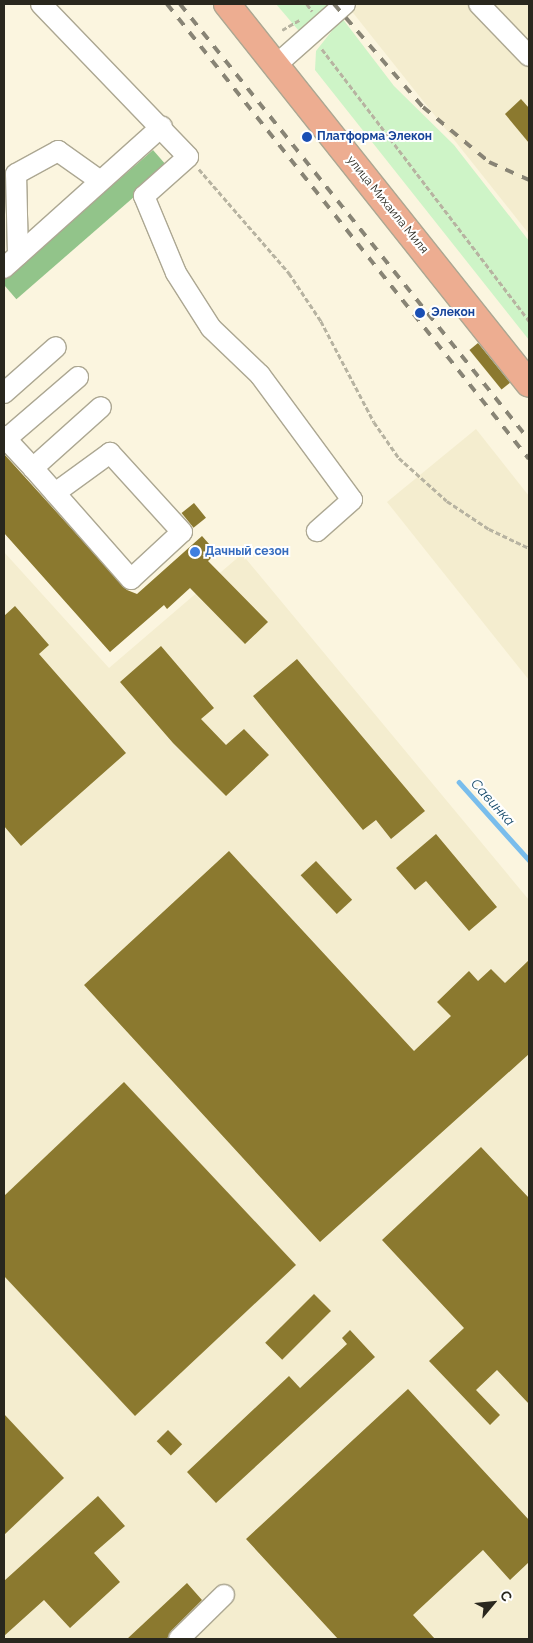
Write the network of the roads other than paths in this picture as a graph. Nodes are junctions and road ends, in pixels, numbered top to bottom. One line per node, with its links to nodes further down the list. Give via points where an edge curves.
1 (41, 4): 7 (lane)
2 (227, 4): 6 (main road, улица Михаила Миля)
3 (345, 4): 6 (lane)
4 (479, 4): 5 (lane)
5 (529, 56)
6 (276, 65): 12 (main road, улица Михаила Миля)
7 (162, 126): 8 (lane); 18 (lane, via 188,157 144,196 176,273 211,328 260,374 352,500)
8 (99, 180): 9 (lane); 9 (lane, via 58,152 16,174)
9 (11, 261)
10 (56, 347): 13 (lane)
11 (78, 377): 15 (lane)
12 (529, 383)
13 (4, 393)
14 (102, 407): 16 (lane)
15 (5, 438): 16 (lane)
16 (33, 468): 17 (lane)
17 (55, 493): 17 (lane, via 131,579 182,532 110,453)
18 (317, 531)
19 (224, 1595): 20 (lane)
20 (179, 1639)

